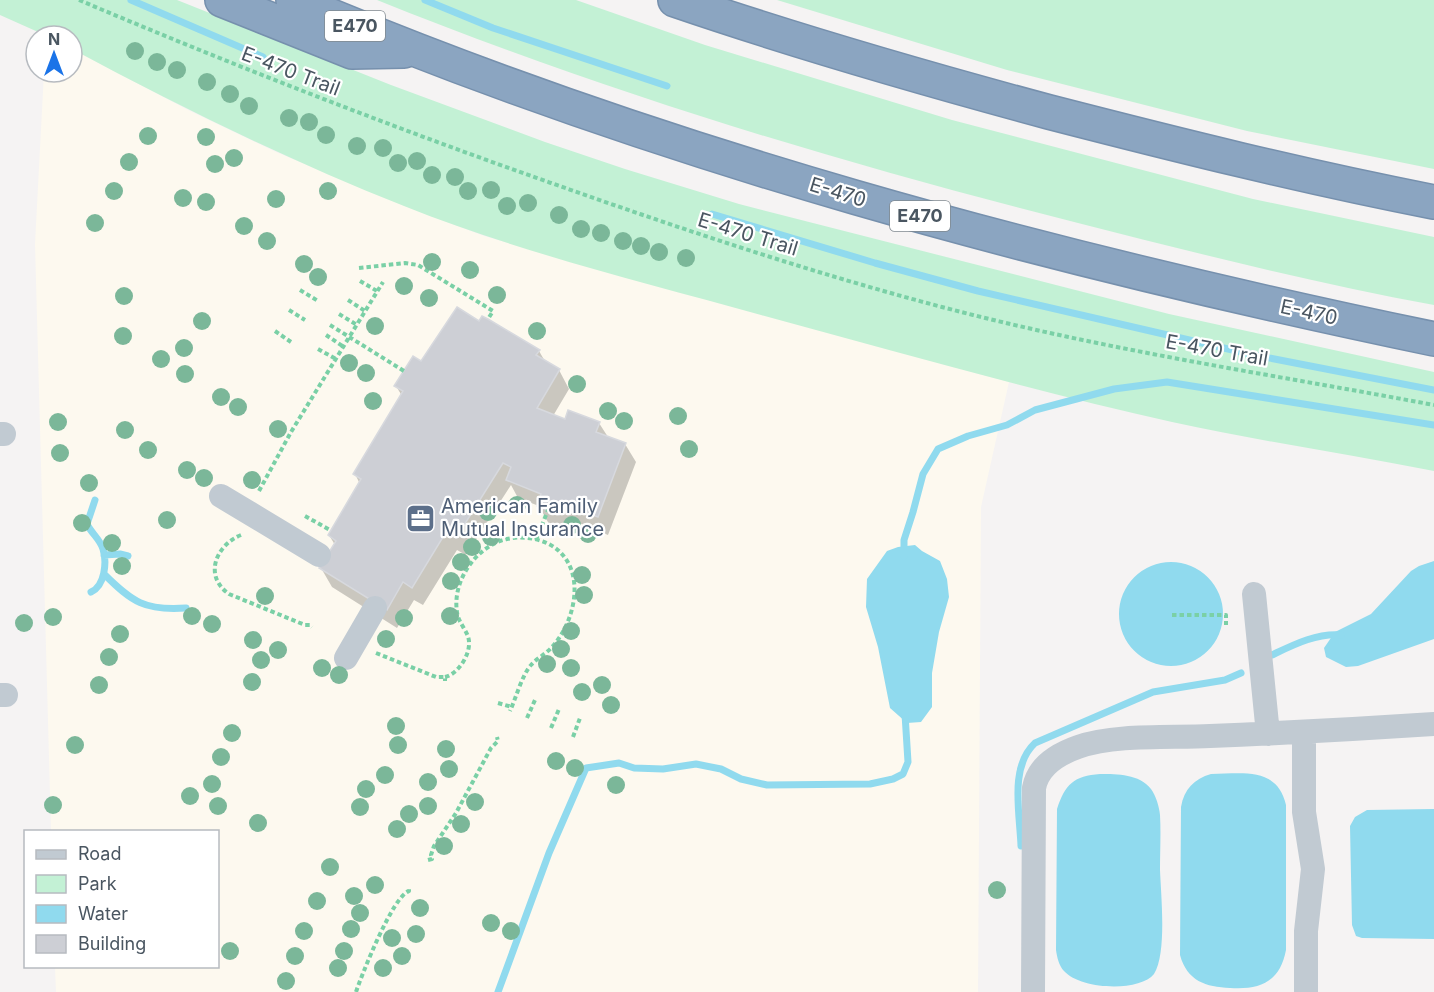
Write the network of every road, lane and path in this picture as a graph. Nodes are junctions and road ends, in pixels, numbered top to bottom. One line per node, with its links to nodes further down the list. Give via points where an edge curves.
1 (80, 0): 30 (path, E-470 Trail, via 227,63 405,132 677,227 830,275 1068,337)
2 (222, 0): 5 (highway, via 352,52)
3 (293, 0): 5 (highway, E-470 / E470)
4 (675, 0): 6 (highway, via 1004,100 1251,162)
5 (418, 51): 24 (highway, E-470 / E470, via 582,110 878,204 1138,273)
6 (1434, 202)
7 (359, 268): 17 (path, via 418,265 493,311)
8 (360, 281): 11 (path)
9 (383, 282): 11 (path)
10 (300, 290): 13 (path)
11 (377, 291): 15 (path)
12 (348, 300): 15 (path)
13 (318, 301)
14 (289, 310): 18 (path)
15 (365, 311): 20 (path)
16 (339, 314): 20 (path)
17 (488, 319)
18 (305, 320)
19 (330, 325): 23 (path)
20 (357, 325): 23 (path)
21 (275, 331): 25 (path)
22 (326, 335): 26 (path)
23 (350, 337): 26 (path); 29 (path)
24 (1434, 339)
25 (291, 342)
26 (344, 347): 28 (path)
27 (318, 349): 28 (path)
28 (336, 359): 31 (path)
29 (404, 371)
30 (1434, 405)
31 (257, 495)
32 (221, 496): 38 (lane)
33 (548, 510): 37 (path)
34 (302, 518): 35 (path, via 304,515)
35 (330, 530)
36 (246, 534): 43 (path, via 226,543 217,555 214,571 221,588)
37 (536, 540): 44 (path, via 512,538 493,543 467,569 456,602 469,645 453,675 445,679); 47 (path, via 553,547 566,561 574,579 569,618 551,649 531,664 511,709)
38 (319, 555)
39 (1254, 594): 54 (lane)
40 (375, 608): 45 (lane)
41 (1172, 615): 42 (path, via 1226,615)
42 (1226, 624)
43 (312, 627)
44 (370, 650)
45 (346, 658)
46 (535, 700): 49 (path)
47 (498, 703)
48 (559, 710): 52 (path)
49 (527, 718)
50 (580, 718): 56 (path)
51 (1434, 724): 53 (lane)
52 (551, 728)
53 (1304, 732): 54 (lane); 61 (lane, via 1304,812 1313,869 1306,931)
54 (1268, 734): 60 (lane, via 1100,742 1076,748 1043,768 1034,788)
55 (497, 737): 57 (path)
56 (573, 737)
57 (428, 860)
58 (409, 888): 59 (path, via 380,934)
59 (356, 992)
60 (1033, 992)
61 (1306, 992)

